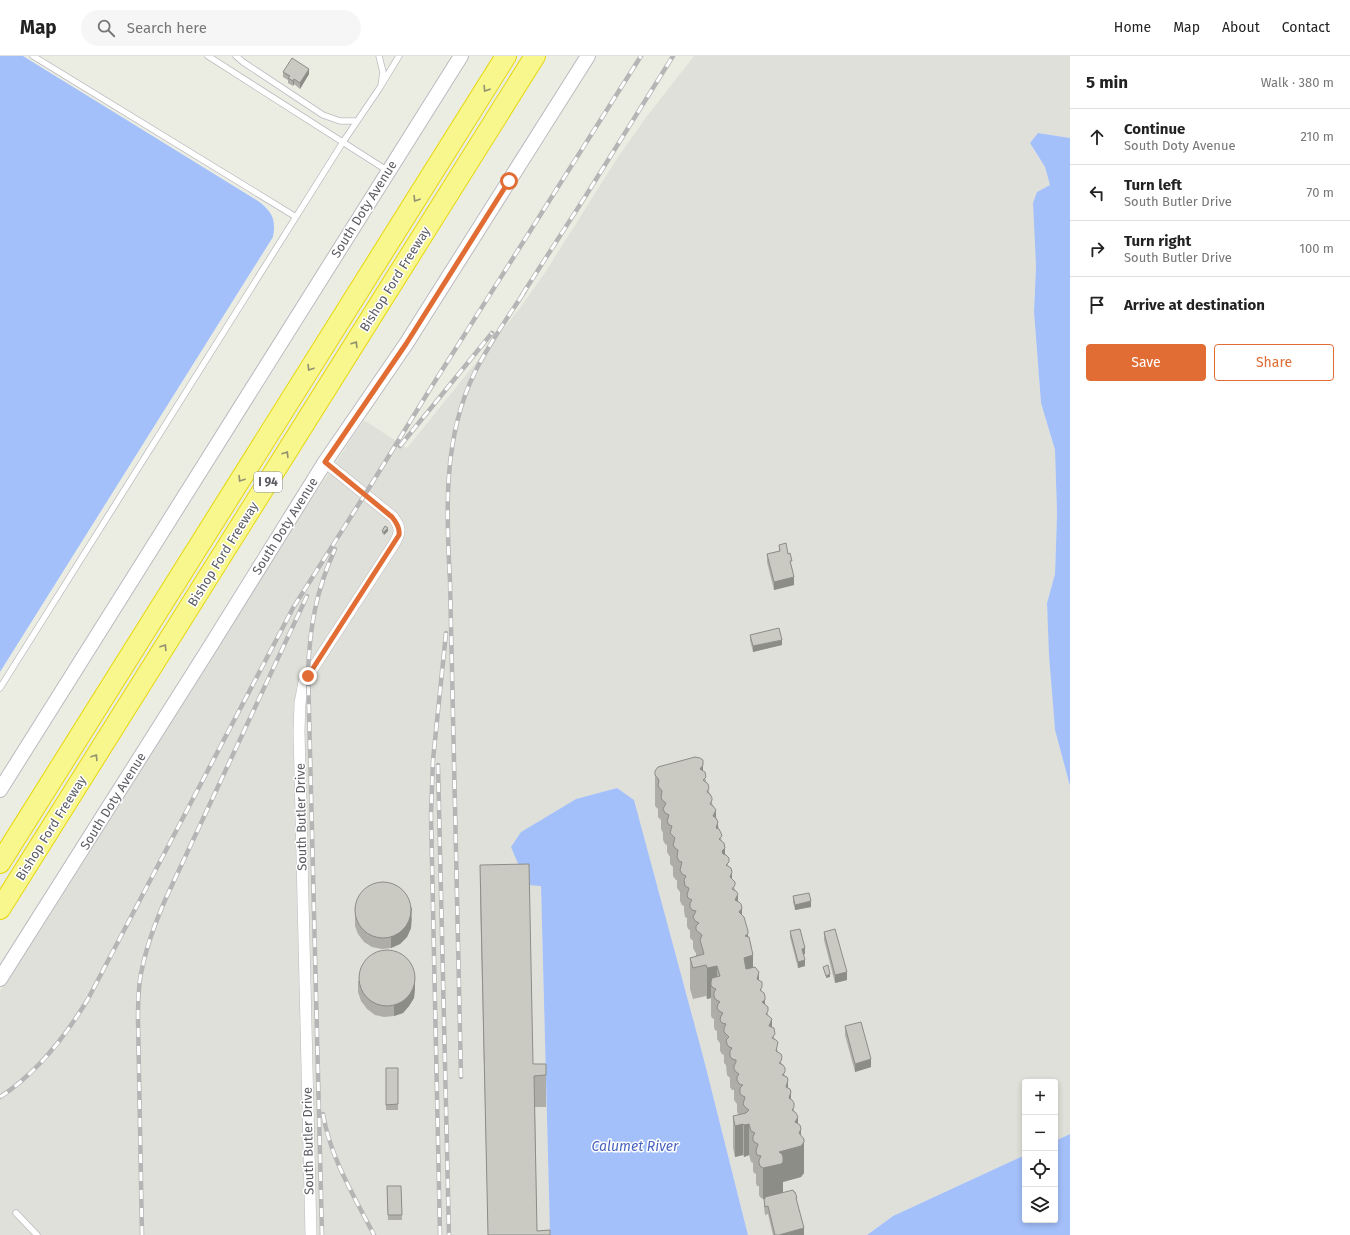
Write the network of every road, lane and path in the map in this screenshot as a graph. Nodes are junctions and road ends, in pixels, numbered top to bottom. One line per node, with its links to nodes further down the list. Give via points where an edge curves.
1 (34, 56): 16 (lane)
2 (208, 56): 11 (lane)
3 (218, 56): 11 (lane)
4 (236, 56): 13 (lane, via 323,115 340,121)
5 (379, 56): 12 (lane, via 383,72)
6 (399, 56): 12 (lane)
7 (461, 56): 15 (street, South Doty Avenue)
8 (506, 56): 20 (highway, Bishop Ford Freeway / I 94, one-way to 20)
9 (535, 56): 21 (highway, Bishop Ford Freeway / I 94, one-way to 9)
10 (588, 56): 17 (street, South Doty Avenue, via 406,344)
11 (219, 63): 14 (lane)
12 (381, 86): 13 (lane)
13 (357, 121): 14 (lane)
14 (343, 142): 15 (lane); 16 (lane)
15 (388, 171): 19 (street, South Doty Avenue)
16 (296, 217): 18 (lane)
17 (325, 462): 22 (street, South Doty Avenue); 25 (street, South Butler Drive, via 392,517 400,530 394,544 304,682 300,702 298,730)
18 (0, 688)
19 (0, 790)
20 (0, 863)
21 (0, 909)
22 (0, 979)
23 (16, 1213): 24 (lane)
24 (37, 1235)
25 (311, 1235)

